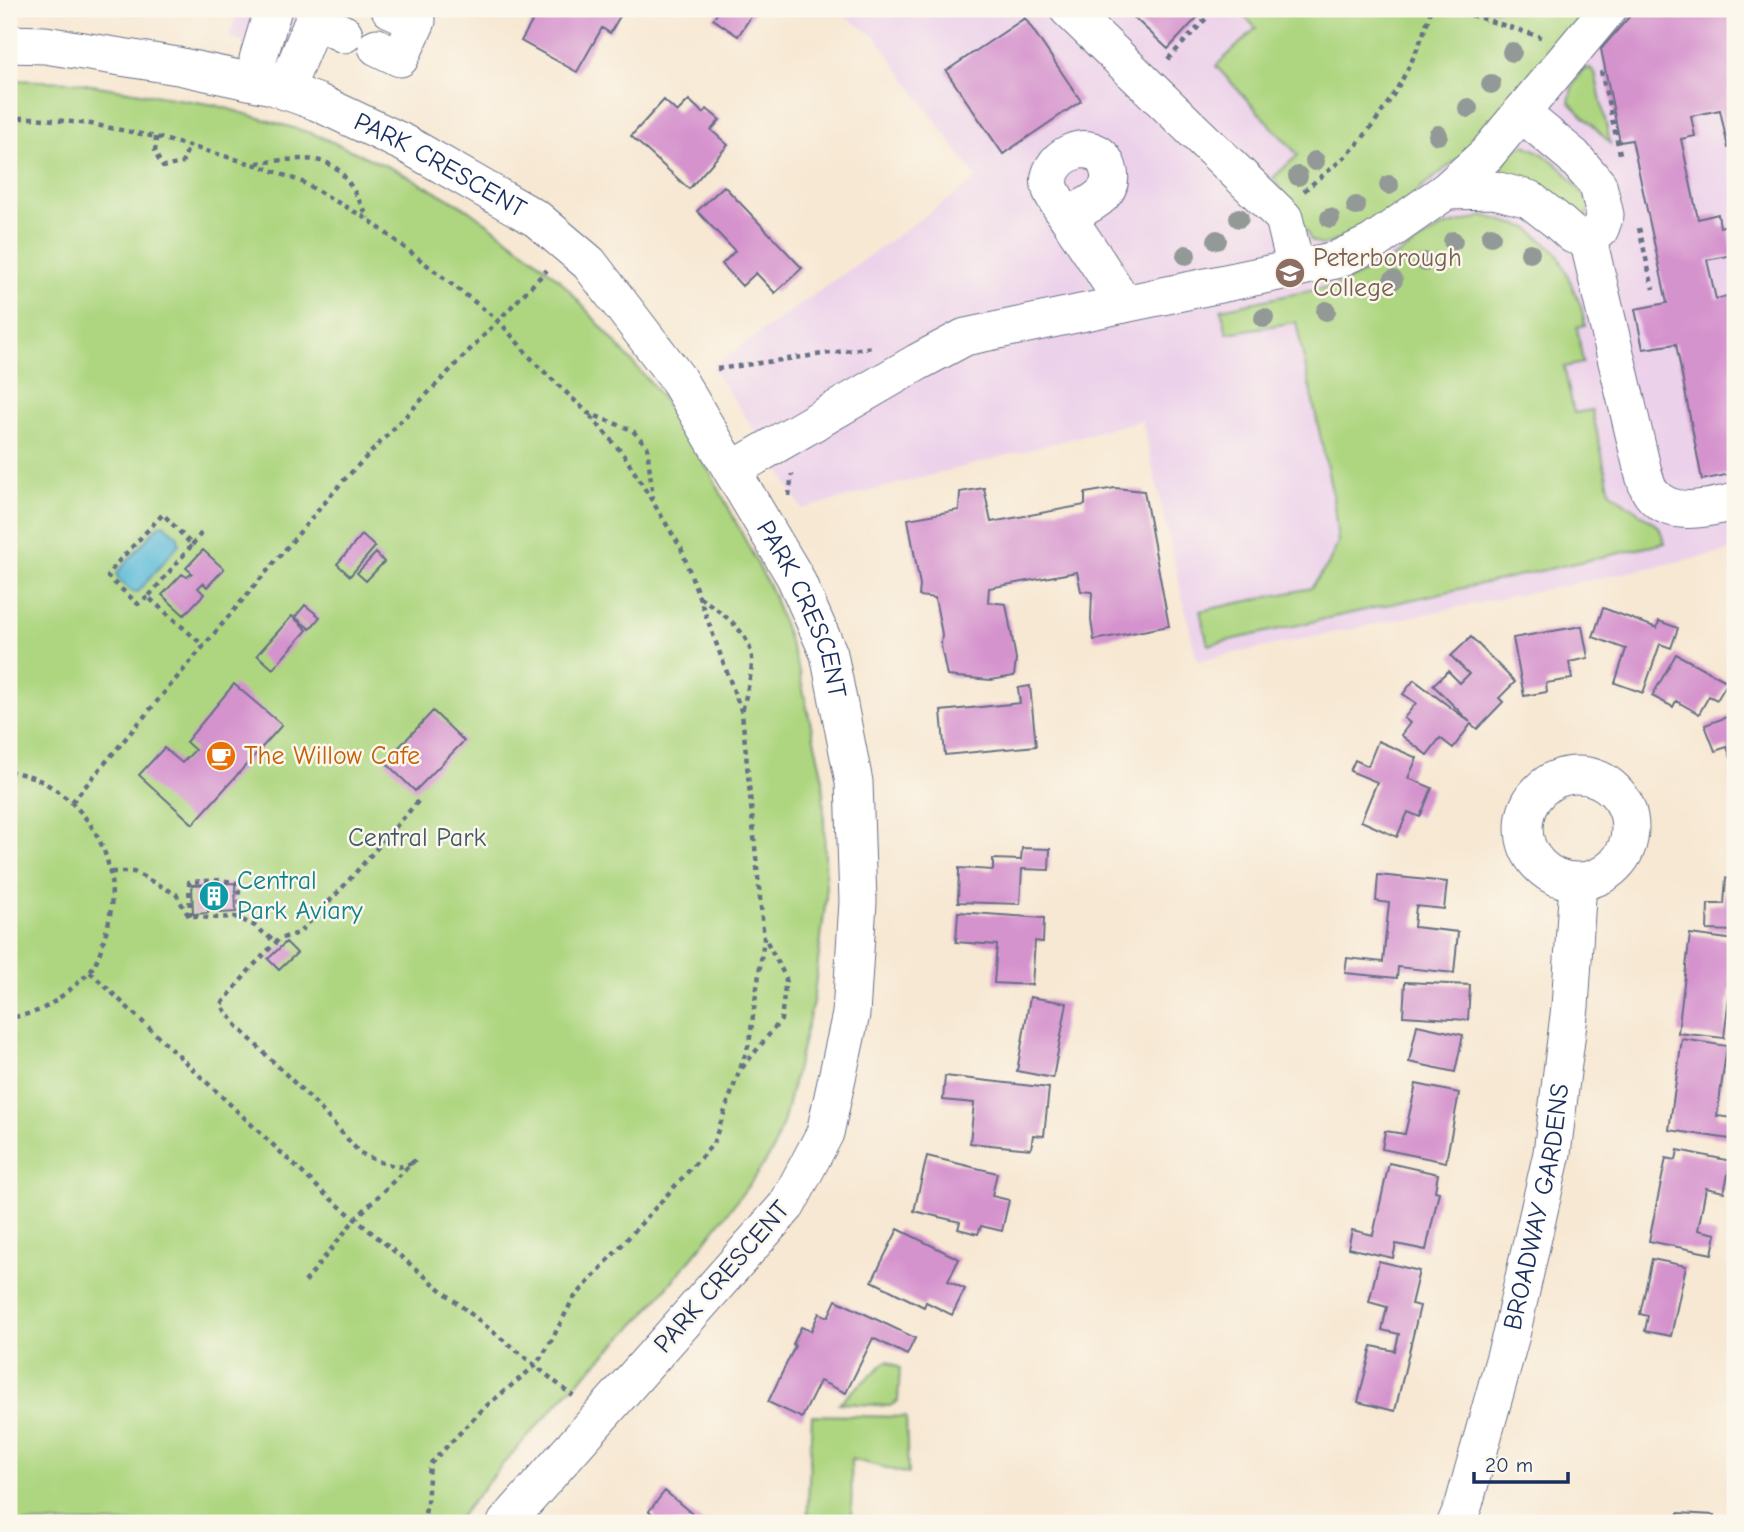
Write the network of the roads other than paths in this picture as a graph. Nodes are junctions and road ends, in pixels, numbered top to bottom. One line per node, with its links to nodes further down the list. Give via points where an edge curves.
1 (273, 9): 8 (street, via 258,59)
2 (390, 9): 7 (street, via 418,21 400,58)
3 (1068, 9): 13 (street, via 1284,218)
4 (1608, 9): 9 (street)
5 (325, 21): 8 (street)
6 (9, 44): 8 (street, PARK CRESCENT, via 45,45 178,66)
7 (377, 47)
8 (273, 87): 15 (street, PARK CRESCENT, via 317,102 406,144 537,219 569,245 589,263 677,378)
9 (1521, 113): 10 (street, via 1487,154); 12 (street, via 1573,156 1598,186 1605,215 1600,229)
10 (1446, 191): 12 (street, via 1495,190 1529,199 1573,235); 13 (street, via 1372,243 1336,260)
11 (1067, 216): 14 (street)
12 (1588, 239): 16 (street, via 1650,492 1663,504 1683,509)
13 (1296, 268): 14 (street)
14 (1124, 304): 15 (street, via 965,337)
15 (732, 470): 18 (street, PARK CRESCENT, via 795,577 829,654 854,782 858,902 851,1014 825,1133 787,1205)
16 (1735, 502)
17 (1578, 882): 19 (street, BROADWAY GARDENS, via 1570,1007 1552,1153 1511,1335)
18 (506, 1523)
19 (1456, 1523)

